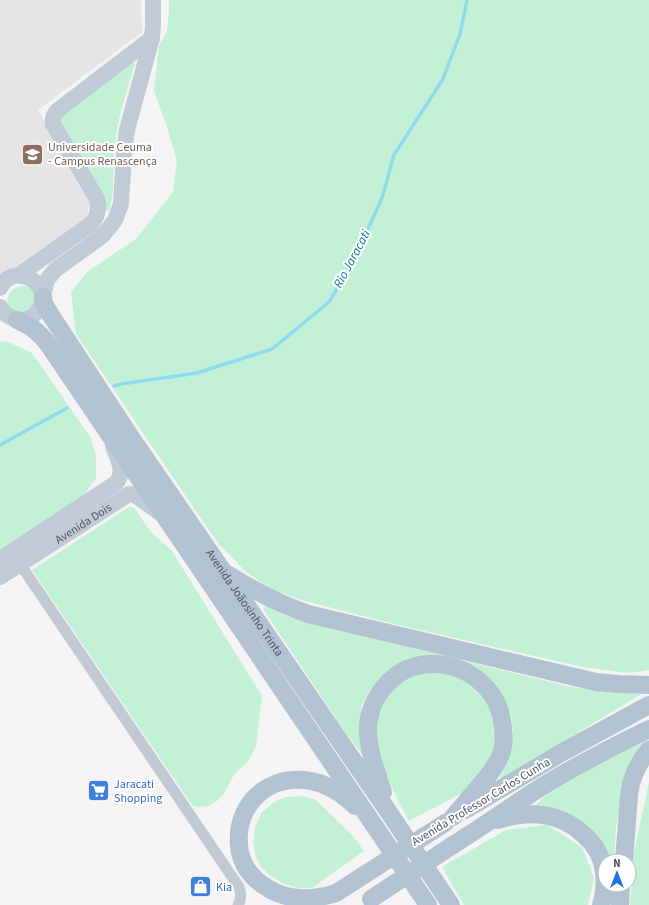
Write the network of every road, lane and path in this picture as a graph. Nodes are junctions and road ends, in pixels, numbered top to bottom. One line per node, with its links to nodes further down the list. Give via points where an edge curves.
1 (153, 0): 2 (main road)
2 (152, 38): 3 (main road, via 55,113 53,124 97,199 97,212 91,224); 5 (main road, via 127,130 120,204 115,220 102,236 55,270 47,280)
3 (19, 275): 4 (main road, via 8,279); 5 (main road, via 33,280)
4 (1, 286)
5 (43, 297): 7 (main road, via 42,304 35,314 26,319); 12 (main road, Avenida Joãosinho Trinta, via 46,308 128,433)
6 (0, 307): 7 (main road)
7 (11, 320): 8 (main road, Avenida Joãosinho Trinta, via 31,326 42,336)
8 (110, 435): 9 (main road, Avenida Joãosinho Trinta); 10 (main road, Avenida Dois, via 121,469 116,483)
9 (165, 517): 11 (main road, Avenida Dois, via 135,495 129,494); 20 (main road, Avenida Joãosinho Trinta)
10 (0, 559)
11 (20, 564): 13 (main road, Avenida Dois); 26 (street, via 239,887 241,899)
12 (223, 570): 14 (main road, via 260,593 308,614 596,682); 18 (main road, Avenida Joãosinho Trinta)
13 (0, 577)
14 (649, 685)
15 (649, 706): 19 (main road, Avenida Professor Carlos Cunha, via 561,753)
16 (649, 729): 21 (main road, Avenida Professor Carlos Cunha, via 553,780)
17 (649, 750): 22 (main road, via 631,783)
18 (390, 814): 19 (main road, via 370,748 367,732 370,712 379,692 404,670 421,664 440,664 458,668 485,686 499,709 504,737 496,764); 29 (main road, Avenida Joãosinho Trinta)
19 (449, 820): 23 (main road, Avenida Professor Carlos Cunha, bridge)
20 (381, 834): 23 (main road, via 344,795 314,782 287,780 260,792 250,803 243,815 239,841 242,860 256,880 271,891 288,897 307,898); 28 (main road, Avenida Joãosinho Trinta)
21 (456, 843): 25 (main road, Avenida Professor Carlos Cunha, bridge); 30 (main road, via 508,817 536,814 565,821 578,828 596,848 605,880)
22 (625, 853)
23 (336, 893): 27 (main road, Avenida Professor Carlos Cunha)
24 (621, 893): 31 (main road)
25 (367, 902)
26 (238, 905)
27 (316, 905)
28 (428, 905)
29 (451, 905)
30 (601, 905)
31 (620, 905)

